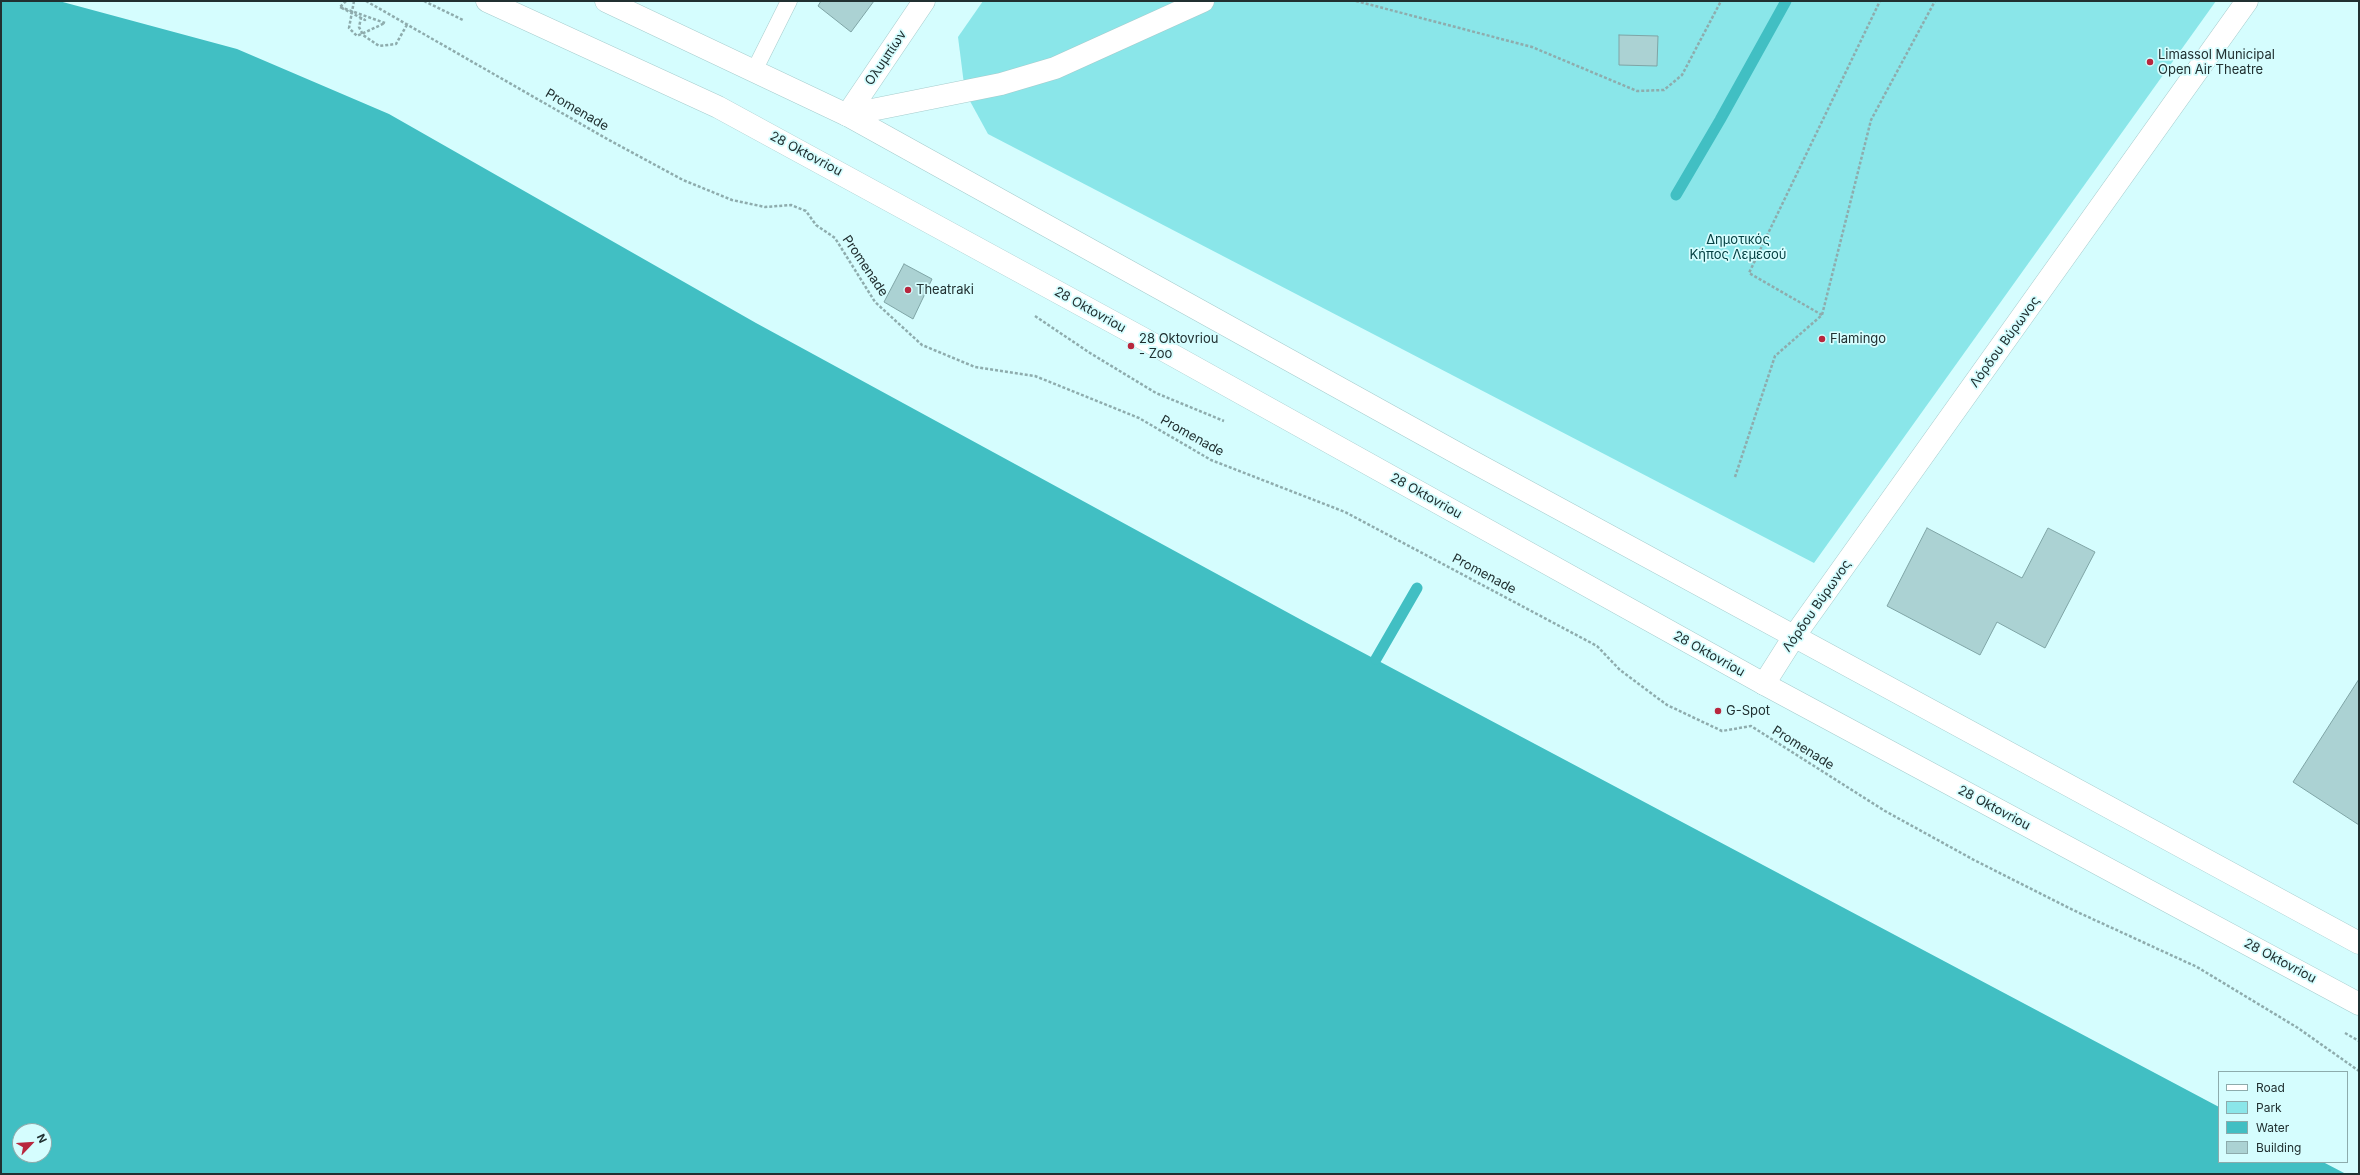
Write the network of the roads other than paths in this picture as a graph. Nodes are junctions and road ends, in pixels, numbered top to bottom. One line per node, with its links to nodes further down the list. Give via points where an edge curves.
1 (487, 1): 10 (main road, 28 Oktovriou, via 718,107 1115,323)
2 (606, 1): 7 (main road)
3 (789, 1): 7 (lane)
4 (924, 1): 8 (main road, Ολυμπίων)
5 (1203, 1): 8 (main road, via 1055,68 1002,84)
6 (2247, 1): 9 (main road, Λόρδου Βύρωνος)
7 (754, 71): 8 (main road)
8 (847, 115): 9 (main road, via 1471,460)
9 (1795, 635): 10 (main road, Λόρδου Βύρωνος); 11 (main road)
10 (1764, 684): 12 (main road, 28 Oktovriou)
11 (2359, 943)
12 (2359, 1004)

